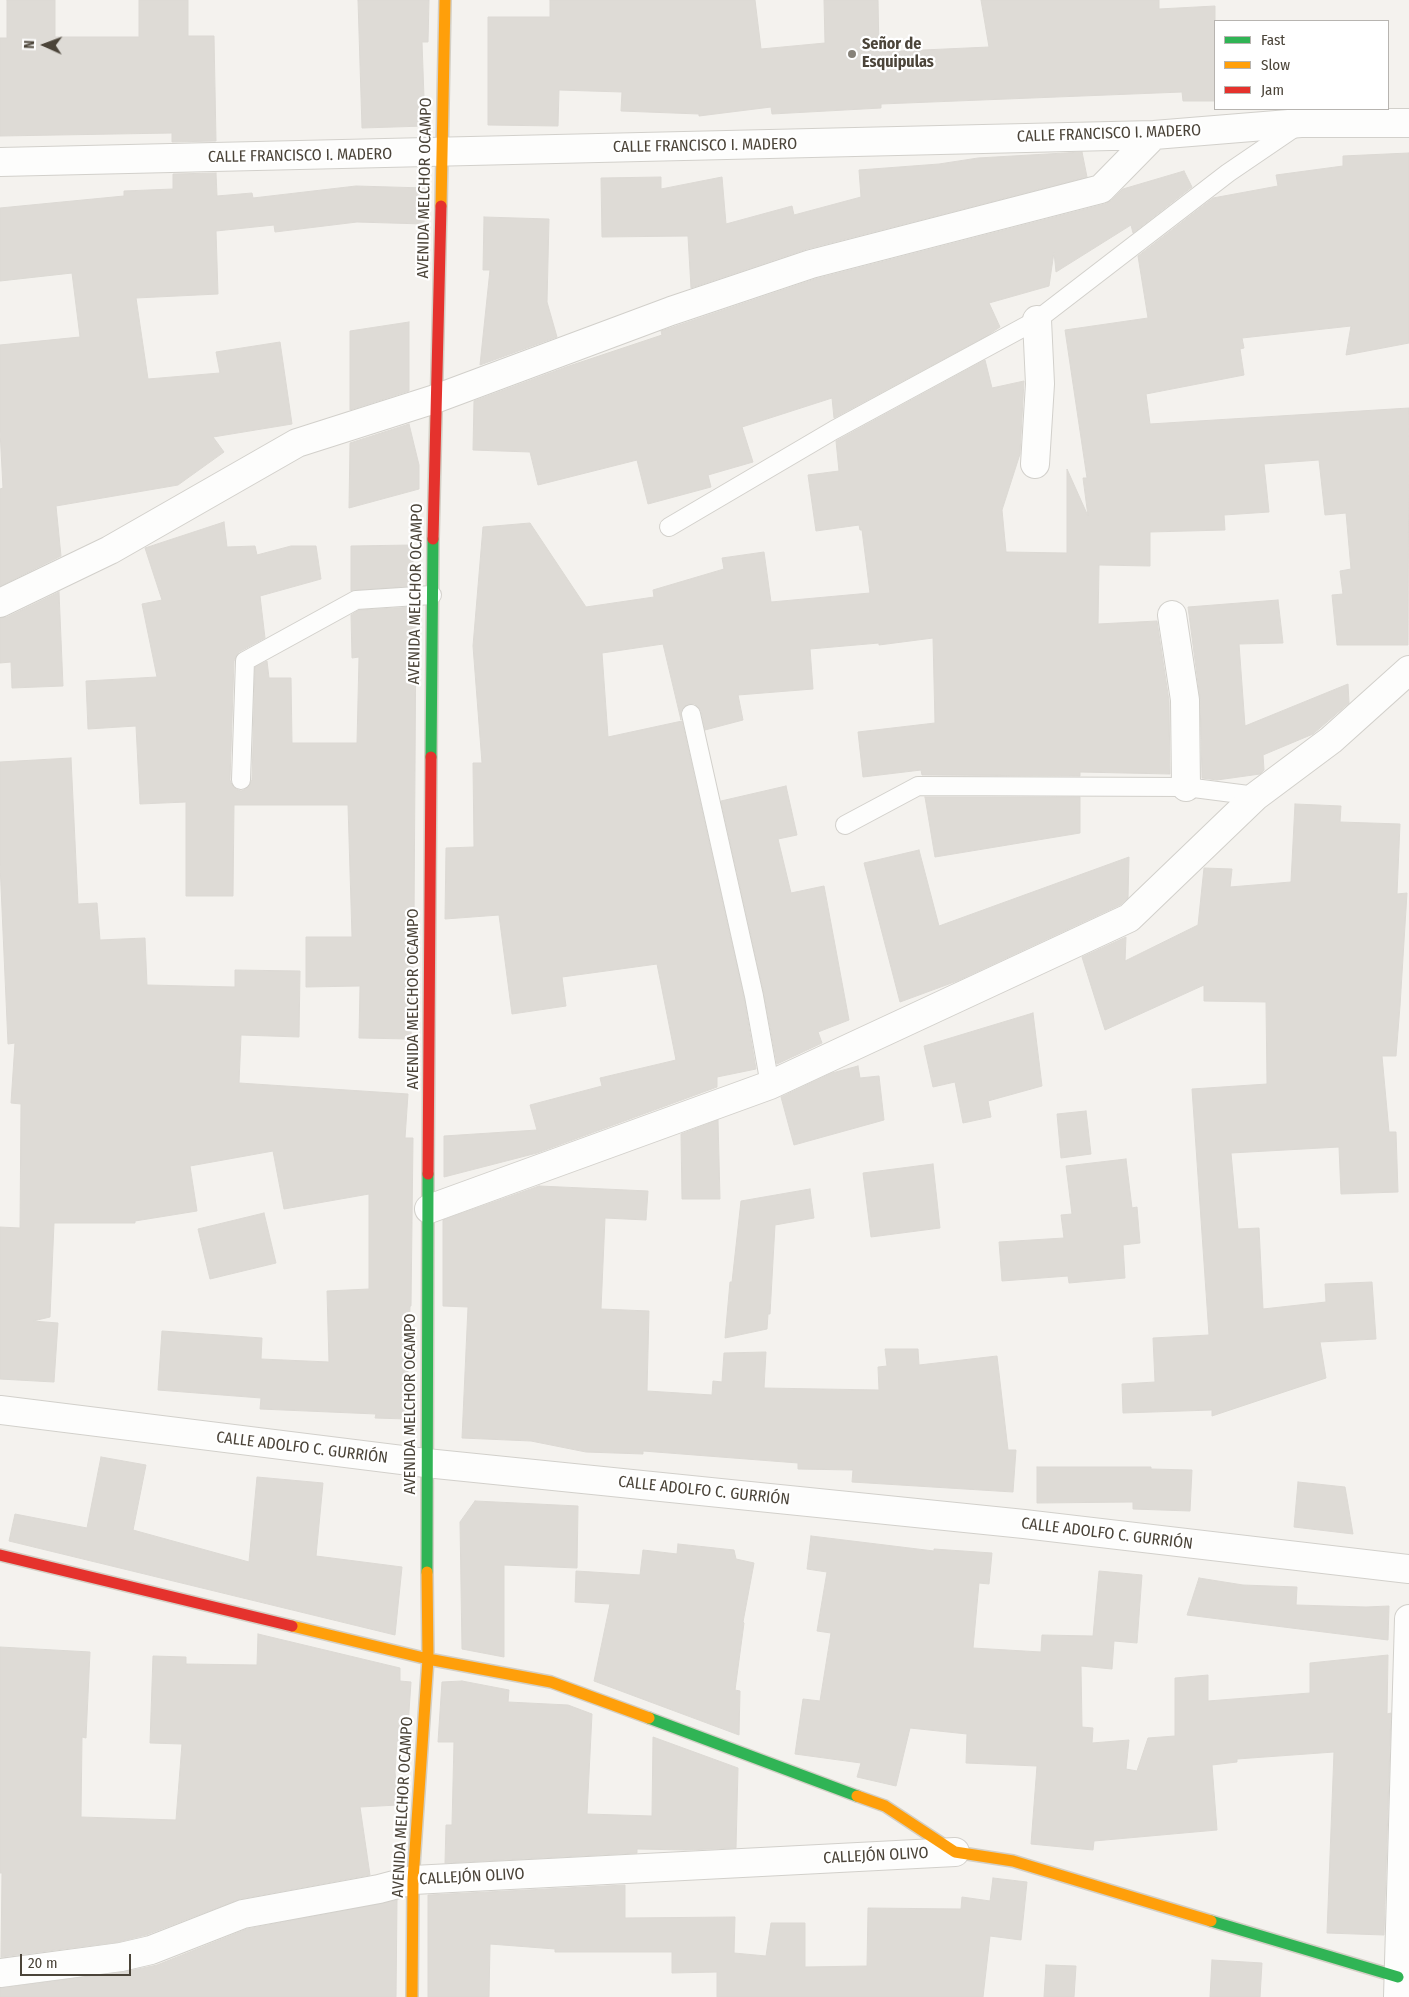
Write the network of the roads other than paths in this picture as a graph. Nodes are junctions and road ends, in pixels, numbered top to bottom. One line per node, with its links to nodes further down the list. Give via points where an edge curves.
1 (445, 0): 5 (main road, AVENIDA MELCHOR OCAMPO)
2 (1301, 123): 3 (street, CALLE FRANCISCO I. MADERO); 4 (street, CALLE FRANCISCO I. MADERO); 7 (lane, via 1228,174)
3 (1409, 123)
4 (1154, 135): 5 (street, CALLE FRANCISCO I. MADERO); 8 (street, via 1101,189 811,264 672,311)
5 (442, 153): 6 (street, CALLE FRANCISCO I. MADERO); 8 (main road, AVENIDA MELCHOR OCAMPO)
6 (0, 162)
7 (1037, 320): 9 (street, via 1040,384); 10 (lane, via 834,430)
8 (435, 399): 11 (main road, AVENIDA MELCHOR OCAMPO); 12 (street, via 297,443 110,550)
9 (1035, 464)
10 (669, 527)
11 (432, 595): 16 (lane, via 356,600 245,661); 21 (main road, AVENIDA MELCHOR OCAMPO)
12 (0, 604)
13 (1172, 616): 17 (street, via 1185,700)
14 (1409, 670): 18 (street, via 1331,740)
15 (691, 714): 20 (lane, via 754,996)
16 (240, 780)
17 (1186, 787): 18 (lane); 19 (lane, via 918,786)
18 (1256, 796): 20 (street, via 1129,918)
19 (845, 824)
20 (770, 1084): 21 (street)
21 (429, 1209): 23 (main road, AVENIDA MELCHOR OCAMPO)
22 (0, 1410): 23 (street, CALLE ADOLFO C. GURRIÓN)
23 (426, 1462): 25 (street, CALLE ADOLFO C. GURRIÓN, via 1024,1524); 27 (main road, AVENIDA MELCHOR OCAMPO)
24 (0, 1555): 27 (main road)
25 (1409, 1569)
26 (1409, 1619): 31 (street)
27 (428, 1659): 28 (main road, via 551,1682 885,1806); 29 (main road, AVENIDA MELCHOR OCAMPO)
28 (955, 1852): 29 (street, CALLEJÓN OLIVO); 31 (main road, via 1013,1861)
29 (413, 1880): 30 (street, CALLEJÓN OLIVO, via 243,1914 151,1950 122,1957); 32 (main road, AVENIDA MELCHOR OCAMPO)
30 (0, 1973)
31 (1398, 1987)
32 (412, 1997)

